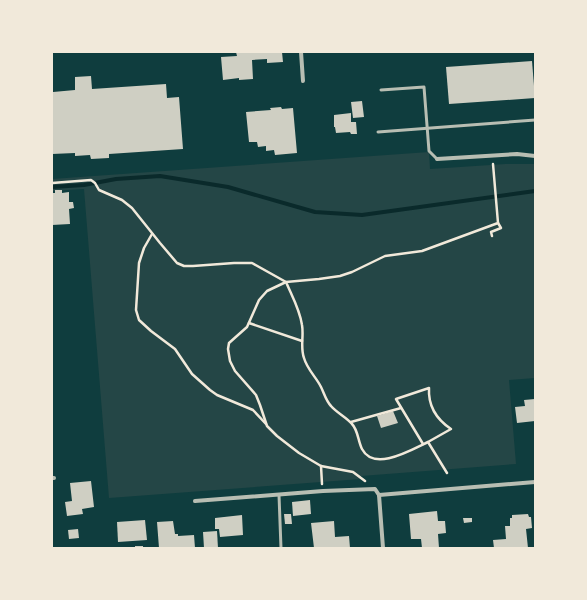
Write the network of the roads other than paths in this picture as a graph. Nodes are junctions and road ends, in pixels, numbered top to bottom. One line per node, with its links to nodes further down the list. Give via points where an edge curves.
1 (301, 52): 2 (street)
2 (303, 81)
3 (381, 90): 5 (lane, via 424,87)
4 (535, 120): 5 (lane)
5 (428, 128): 6 (lane); 8 (lane, via 429,151)
6 (378, 132)
7 (535, 156): 8 (street, via 517,154)
8 (437, 159)
9 (535, 482): 11 (street)
10 (279, 495): 11 (street, via 375,489); 12 (street); 13 (lane)
11 (379, 495): 14 (street)
12 (195, 501)
13 (281, 548)
14 (384, 548)

